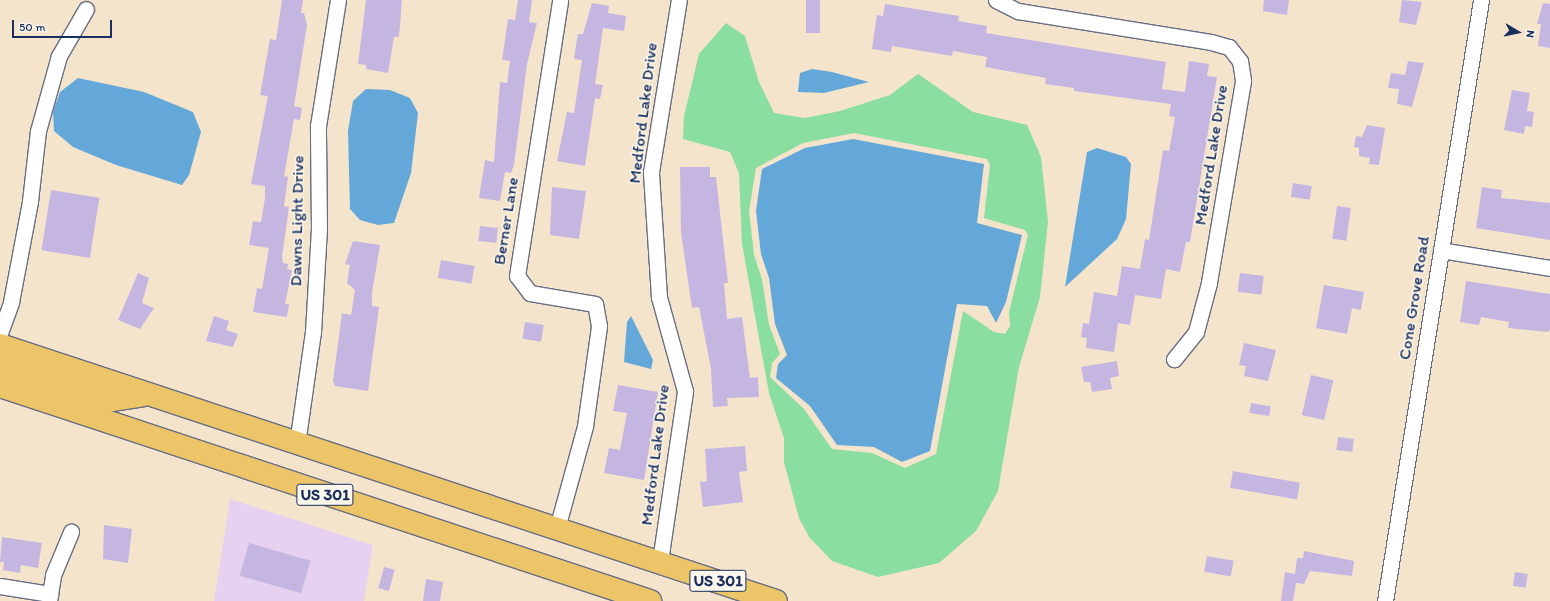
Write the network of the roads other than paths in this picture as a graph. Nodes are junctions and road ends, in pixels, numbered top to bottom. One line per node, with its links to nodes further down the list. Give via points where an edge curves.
1 (338, 0): 15 (street, Dawns Light Drive, via 318,126 319,229 313,332)
2 (560, 0): 16 (street, Berner Lane, via 517,276 530,292 595,304 599,326 585,426)
3 (679, 0): 18 (street, Medford Lake Drive, via 651,172 659,297 685,391)
4 (996, 0): 11 (street, Medford Lake Drive, via 1018,11 1212,42 1229,47 1240,61 1244,81 1209,283 1196,332)
5 (1481, 0): 7 (street, Cone Grove Road)
6 (86, 9): 9 (street, via 59,56 38,132 30,201 11,302)
7 (1442, 250): 8 (street); 23 (street, Cone Grove Road)
8 (1550, 268)
9 (0, 333)
10 (0, 345): 14 (main road, US 301)
11 (1174, 359)
12 (0, 366): 14 (main road, via 107,401)
13 (0, 386): 21 (main road, US 301)
14 (146, 395): 15 (main road, US 301)
15 (297, 444): 16 (main road, US 301)
16 (557, 528): 18 (main road, US 301)
17 (71, 532): 20 (street, via 53,574)
18 (660, 561): 22 (main road, US 301)
19 (0, 586): 20 (street)
20 (50, 598)
21 (650, 601)
22 (776, 601)
23 (1385, 601)

